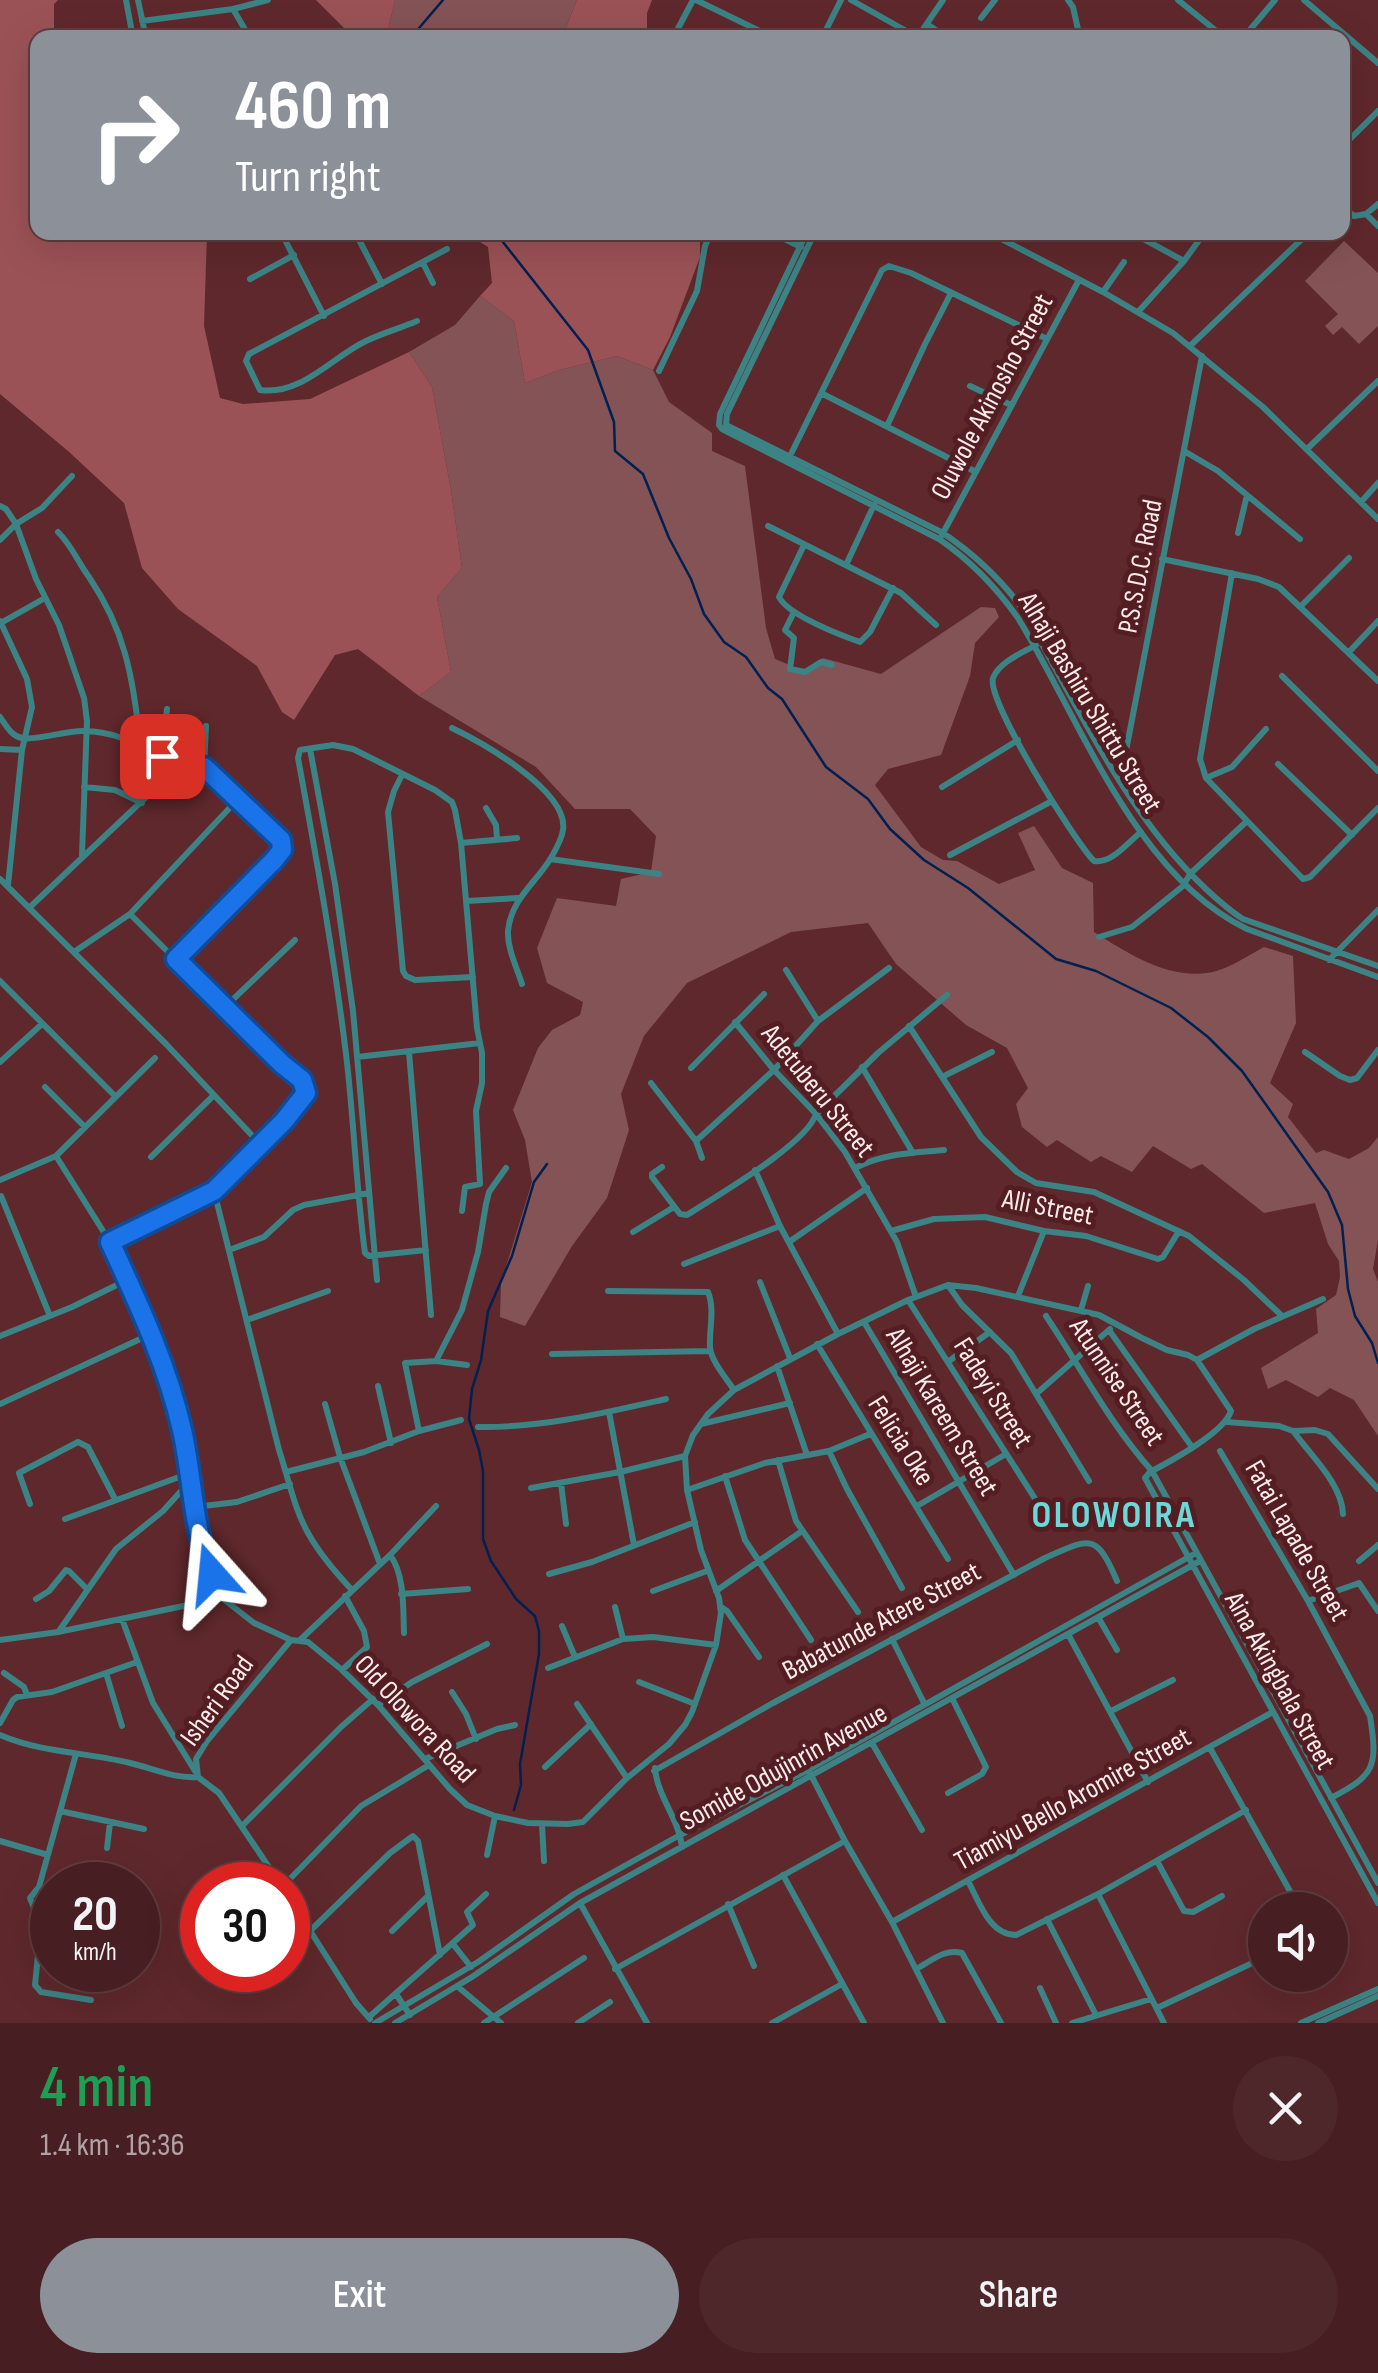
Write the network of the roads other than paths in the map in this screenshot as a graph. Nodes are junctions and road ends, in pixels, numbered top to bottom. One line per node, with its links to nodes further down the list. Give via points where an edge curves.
1 (126, 0): 18 (street)
2 (138, 0): 15 (street)
3 (268, 0): 13 (street)
4 (695, 0): 17 (street); 21 (street)
5 (841, 0): 24 (street)
6 (851, 0): 25 (street)
7 (943, 0): 16 (street)
8 (995, 0): 14 (street)
9 (1068, 0): 28 (street)
10 (1178, 0): 29 (street)
11 (1275, 0): 30 (street)
12 (1304, 0): 31 (street)
13 (234, 9): 15 (street); 20 (street)
14 (981, 18)
15 (142, 20): 19 (street)
16 (927, 24): 26 (street); 27 (street)
17 (753, 27): 22 (street); 23 (street)
18 (132, 30)
19 (144, 30)
20 (246, 30)
21 (678, 30)
22 (752, 30)
23 (759, 30)
24 (826, 30)
25 (900, 30)
26 (922, 30)
27 (936, 30)
28 (1076, 30)
29 (1216, 30)
30 (1250, 30)
31 (1335, 30)
32 (1350, 43): 33 (street)
33 (1378, 63)
34 (1378, 111): 35 (street)
35 (1350, 139)
36 (1378, 204): 38 (street)
37 (1350, 213): 38 (street)
38 (1366, 214): 39 (street)
39 (1378, 226)
40 (286, 240): 52 (street)
41 (359, 240): 59 (street)
42 (708, 240): 68 (street, via 698,290)
43 (786, 240): 51 (street)
44 (805, 240): 51 (street)
45 (809, 240): 51 (street)
46 (1003, 240): 57 (street)
47 (1145, 240): 53 (street)
48 (1198, 240): 53 (street)
49 (1302, 240): 66 (street)
50 (447, 249): 55 (street)
51 (803, 249): 73 (street); 73 (street, via 720,414)
52 (294, 255): 56 (street); 63 (street)
53 (1184, 261): 62 (street)
54 (1124, 262): 60 (street)
55 (423, 263): 58 (street); 59 (street)
56 (250, 279)
57 (1078, 280): 60 (street); 65 (street, Oluwole Akinosho Street)
58 (433, 283)
59 (382, 284): 63 (street)
60 (1103, 292): 62 (street)
61 (951, 293): 65 (street); 71 (street, via 911,272 882,270); 74 (street)
62 (1138, 312): 66 (street)
63 (324, 316): 64 (street, via 247,356 260,390 304,380 365,341)
64 (418, 321)
65 (1047, 338): 72 (street, Oluwole Akinosho Street)
66 (1190, 346): 67 (street)
67 (1202, 356): 75 (street); 76 (street, P.S.S.D.C. Road)
68 (658, 372)
69 (1378, 381): 75 (street)
70 (970, 386): 72 (street)
71 (820, 393): 74 (street); 77 (street)
72 (1011, 405): 78 (street, Oluwole Akinosho Street)
73 (724, 424): 77 (street, Alhaji Bashiru Shittu Street)
74 (887, 426): 78 (street)
75 (1307, 450): 82 (street)
76 (1184, 451): 81 (street); 95 (street, P.S.S.D.C. Road)
77 (789, 459): 83 (street, Alhaji Bashiru Shittu Street)
78 (976, 472): 90 (street, Oluwole Akinosho Street)
79 (72, 476): 86 (street)
80 (1378, 483): 82 (street)
81 (1247, 495): 89 (street); 92 (street)
82 (1361, 502): 85 (street)
83 (875, 503): 90 (street, Alhaji Bashiru Shittu Street); 96 (street)
84 (0, 506): 86 (street)
85 (1378, 519)
86 (16, 524): 91 (street); 99 (street)
87 (768, 526): 93 (street)
88 (58, 532): 118 (street, via 121,634)
89 (1238, 533)
90 (941, 536): 105 (street, Alhaji Bashiru Shittu Street, via 974,554 1000,580 1022,608)
91 (0, 540)
92 (1300, 540)
93 (804, 544): 96 (street); 101 (street, via 779,597)
94 (1348, 558): 100 (street)
95 (1162, 559): 97 (street); 129 (street, P.S.S.D.C. Road)
96 (846, 564): 98 (street)
97 (1232, 574): 100 (street, via 1269,582); 128 (street, via 1200,760)
98 (893, 588): 101 (street, via 860,642); 104 (street)
99 (45, 598): 102 (street); 115 (street, via 80,687)
100 (1301, 606): 106 (street)
101 (794, 612): 107 (street, via 785,630 794,638 790,669)
102 (0, 622): 116 (street, via 32,695)
103 (1378, 622): 106 (street)
104 (936, 625)
105 (1037, 644): 117 (street, via 992,680); 129 (street, Alhaji Bashiru Shittu Street); 132 (street, Alhaji Bashiru Shittu Street)
106 (1349, 652): 109 (street)
107 (832, 666)
108 (1282, 676): 126 (street)
109 (1378, 681)
110 (167, 709): 122 (street)
111 (0, 717): 116 (street)
112 (206, 726): 125 (street)
113 (452, 728): 146 (street, via 518,768 552,798 563,830)
114 (1266, 729): 128 (street, via 1236,764)
115 (86, 730): 116 (street); 118 (street); 130 (street)
116 (24, 739): 120 (street)
117 (1018, 740): 131 (street); 134 (street)
118 (140, 746): 122 (street)
119 (0, 749): 120 (street)
120 (22, 750): 153 (street)
121 (310, 750): 127 (street, via 340,745); 150 (street); 152 (street, via 298,752)
122 (162, 756): 123 (street)
123 (182, 763): 125 (street); 135 (street)
124 (1278, 764): 140 (street)
125 (204, 767): 133 (street)
126 (1378, 771)
127 (402, 774): 143 (street, via 452,802); 168 (street, via 388,812 402,971 415,980)
128 (1206, 778): 138 (street)
129 (1120, 783): 132 (street); 148 (street, Alhaji Bashiru Shittu Street)
130 (84, 787): 135 (street, via 115,790); 145 (street)
131 (942, 787)
132 (1113, 790): 139 (street, Alhaji Bashiru Shittu Street)
133 (238, 798): 158 (street); 163 (street, via 278,836 282,850)
134 (1052, 801): 139 (street, via 1098,862); 144 (street)
135 (142, 803): 145 (street)
136 (486, 808): 142 (street)
137 (1378, 808): 140 (street)
138 (1246, 822): 140 (street, via 1303,880); 148 (street)
139 (1140, 832): 151 (street, Alhaji Bashiru Shittu Street)
140 (1352, 835)
141 (517, 838): 142 (street)
142 (498, 840): 143 (street)
143 (461, 842): 155 (street)
144 (950, 856)
145 (82, 857): 156 (street)
146 (550, 858): 147 (street); 154 (street)
147 (659, 874)
148 (1190, 874): 151 (street); 162 (street, Alhaji Bashiru Shittu Street, via 1243,920)
149 (0, 879): 153 (street)
150 (336, 884): 152 (street); 184 (street)
151 (1184, 884): 159 (street, via 1132,926); 164 (street, Alhaji Bashiru Shittu Street, via 1230,921)
152 (321, 885): 186 (street)
153 (8, 887): 156 (street)
154 (518, 898): 155 (street); 171 (street, via 508,940)
155 (467, 902): 168 (street)
156 (29, 908): 161 (street)
157 (1378, 910): 162 (street)
158 (130, 914): 161 (street); 163 (street)
159 (1099, 937)
160 (295, 940): 174 (street)
161 (74, 952): 194 (street)
162 (1336, 952): 164 (street); 165 (street, Alhaji Bashiru Shittu Street)
163 (176, 959): 174 (street)
164 (1329, 960): 169 (street, Alhaji Bashiru Shittu Street)
165 (1378, 966)
166 (889, 968): 175 (street)
167 (786, 970): 175 (street)
168 (473, 976): 179 (street)
169 (1378, 977)
170 (0, 981): 177 (street)
171 (522, 984)
172 (764, 994): 176 (street)
173 (947, 995): 178 (street)
174 (224, 1008): 199 (street, via 305,1086 304,1098)
175 (818, 1021): 190 (street)
176 (735, 1022): 189 (street); 190 (street, Adetuberu Street)
177 (42, 1024): 187 (street); 195 (street)
178 (910, 1026): 188 (street); 191 (street)
179 (480, 1044): 181 (street); 216 (street, via 480,1182 465,1187)
180 (1378, 1050): 183 (street, via 1350,1080)
181 (410, 1052): 184 (street); 225 (street)
182 (992, 1052): 191 (street)
183 (1305, 1052)
184 (358, 1057): 186 (street); 212 (street)
185 (155, 1058): 195 (street)
186 (346, 1059): 213 (street)
187 (0, 1062)
188 (862, 1067): 196 (street); 201 (street)
189 (691, 1068)
190 (774, 1070): 196 (street, Adetuberu Street); 198 (street)
191 (942, 1077): 220 (street, via 981,1137 1017,1172 1036,1183 1094,1192)
192 (651, 1084): 198 (street)
193 (45, 1087): 197 (street)
194 (214, 1095): 199 (street); 203 (street)
195 (115, 1096): 197 (street)
196 (816, 1114): 207 (street, Adetuberu Street); 208 (street)
197 (85, 1126): 202 (street)
198 (696, 1141): 204 (street)
199 (261, 1146): 211 (street)
200 (944, 1150): 201 (street)
201 (914, 1153): 207 (street)
202 (56, 1156): 209 (street); 222 (street)
203 (151, 1157)
204 (702, 1158)
205 (662, 1167): 215 (street, via 652,1177)
206 (506, 1168): 256 (street, via 489,1192 462,1310)
207 (856, 1168): 210 (street, Adetuberu Street)
208 (755, 1170): 215 (street, via 687,1215); 217 (street)
209 (0, 1180)
210 (868, 1188): 218 (street, Adetuberu Street); 223 (street)
211 (214, 1191): 222 (street); 224 (street)
212 (369, 1193): 213 (street); 226 (street)
213 (358, 1195): 224 (street, via 304,1205 264,1238); 226 (street, via 365,1253)
214 (1, 1196): 240 (street)
215 (674, 1207): 221 (street)
216 (462, 1211)
217 (780, 1226): 223 (street); 227 (street)
218 (891, 1230): 219 (street, Alli Street, via 976,1216); 236 (street, Adetuberu Street)
219 (1044, 1231): 220 (street, Alli Street, via 1105,1240 1158,1260); 235 (street)
220 (1179, 1231): 242 (street)
221 (634, 1232)
222 (110, 1242): 228 (street)
223 (789, 1242): 248 (street)
224 (229, 1250): 243 (street)
225 (426, 1250): 226 (street); 239 (street)
226 (376, 1256): 229 (street)
227 (684, 1264)
228 (128, 1280): 240 (street); 247 (street)
229 (378, 1280)
230 (760, 1282): 253 (street)
231 (948, 1285): 235 (street, Old Olowora Road); 236 (street, Old Olowora Road); 246 (street)
232 (1088, 1286): 238 (street)
233 (328, 1291): 243 (street)
234 (608, 1291): 251 (street, via 708,1292)
235 (1018, 1296): 238 (street, Old Olowora Road)
236 (912, 1299): 244 (street, Old Olowora Road); 257 (street, Fadeyi Street)
237 (1323, 1299): 242 (street)
238 (1081, 1310): 245 (street, Old Olowora Road)
239 (430, 1315)
240 (50, 1316): 249 (street)
241 (1046, 1316): 254 (street, Atunnise Street)
242 (1282, 1316): 255 (street)
243 (248, 1320): 285 (street)
244 (864, 1322): 248 (street, Old Olowora Road); 290 (street, Alhaji Kareem Street)
245 (1112, 1327): 254 (street); 255 (street, Old Olowora Road); 276 (street)
246 (990, 1332): 257 (street); 262 (street)
247 (151, 1334): 265 (street); 287 (street, via 170,1382)
248 (838, 1334): 250 (street, Old Olowora Road)
249 (0, 1336)
250 (817, 1344): 253 (street, Old Olowora Road); 274 (street, Felicia Oke)
251 (710, 1351): 252 (street); 261 (street)
252 (552, 1354)
253 (790, 1358): 259 (street, Old Olowora Road)
254 (1076, 1360): 262 (street); 284 (street, Atunnise Street)
255 (1197, 1360): 269 (street, via 1231,1411)
256 (436, 1361): 258 (street); 272 (street, via 404,1364)
257 (949, 1361): 279 (street, Fadeyi Street)
258 (467, 1366)
259 (776, 1366): 261 (street, Old Olowora Road); 264 (street)
260 (378, 1386): 275 (street)
261 (734, 1390): 270 (street, Old Olowora Road)
262 (1036, 1394): 289 (street)
263 (666, 1399): 267 (street)
264 (790, 1403): 270 (street); 281 (street)
265 (0, 1404)
266 (325, 1404): 282 (street)
267 (609, 1412): 271 (street); 286 (street)
268 (461, 1420): 272 (street)
269 (1228, 1422): 273 (street); 276 (street)
270 (701, 1424): 280 (street, Old Olowora Road)
271 (478, 1427)
272 (418, 1431): 275 (street)
273 (1293, 1431): 294 (street, via 1328,1434); 302 (street, via 1337,1492)
274 (870, 1434): 277 (street); 299 (street, Felicia Oke)
275 (391, 1442): 282 (street)
276 (1192, 1447): 284 (street)
277 (829, 1451): 281 (street); 320 (street)
278 (1220, 1451): 329 (street, Fatai Lapade Street)
279 (1006, 1454): 290 (street); 301 (street, Fadeyi Street)
280 (685, 1456): 286 (street); 295 (street, Old Olowora Road)
281 (807, 1456): 283 (street)
282 (340, 1457): 285 (street); 315 (street)
283 (778, 1460): 288 (street); 306 (street)
284 (1152, 1471): 310 (street, Aina Akingbala Street); 313 (street, Aina Akingbala Street, via 1145,1478)
285 (286, 1472): 292 (street)
286 (620, 1472): 291 (street); 308 (street)
287 (191, 1476): 296 (street); 300 (street); 321 (street, via 163,1511 116,1549)
288 (724, 1476): 295 (street); 312 (street)
289 (1089, 1481)
290 (959, 1482): 299 (street); 318 (street, Alhaji Kareem Street)
291 (561, 1483): 293 (street); 305 (street)
292 (290, 1484): 300 (street, via 238,1502); 325 (street, via 308,1533)
293 (531, 1488)
294 (1378, 1488)
295 (687, 1490): 304 (street, Old Olowora Road)
296 (115, 1499): 297 (street, via 88,1447 78,1442 19,1474); 303 (street)
297 (30, 1504)
298 (436, 1506): 309 (street, Isheri Road)
299 (917, 1506): 311 (street, Felicia Oke)
300 (194, 1507): 327 (street, via 200,1546)
301 (1041, 1508)
302 (1343, 1514)
303 (65, 1519)
304 (695, 1522): 308 (street); 316 (street, Old Olowora Road)
305 (566, 1524)
306 (802, 1531): 312 (street); 333 (street)
307 (1378, 1544): 314 (street)
308 (634, 1546): 317 (street)
309 (390, 1556): 315 (street, Isheri Road); 326 (street)
310 (1198, 1557): 313 (street); 384 (street, Aina Akingbala Street)
311 (948, 1559)
312 (759, 1562): 324 (street); 343 (street)
313 (1190, 1562): 334 (street, Somide Odujinrin Avenue); 361 (street); 365 (street, Aina Akingbala Street)
314 (1360, 1562)
315 (380, 1564): 325 (street, Isheri Road)
316 (708, 1571): 323 (street); 324 (street, Old Olowora Road)
317 (549, 1574)
318 (1014, 1576): 319 (street, Babatunde Atere Street, via 1088,1542 1104,1554); 344 (street, Babatunde Atere Street)
319 (1117, 1581)
320 (902, 1588)
321 (87, 1589): 328 (street, via 66,1570); 337 (street)
322 (468, 1589): 326 (street)
323 (654, 1591)
324 (716, 1591): 330 (street, Old Olowora Road)
325 (349, 1593): 342 (street, Isheri Road); 352 (street, via 368,1647)
326 (402, 1594): 338 (street)
327 (222, 1598): 335 (street); 342 (street, Old Olowora Road)
328 (36, 1599)
329 (1308, 1601): 332 (street, via 1358,1583); 384 (street, Fatai Lapade Street, via 1377,1736 1371,1774)
330 (720, 1606): 346 (street, Old Olowora Road); 349 (street)
331 (615, 1607): 340 (street)
332 (1378, 1610)
333 (858, 1612)
334 (1098, 1618): 339 (street, Somide Odujinrin Avenue); 347 (street)
335 (122, 1619): 337 (street); 350 (street)
336 (562, 1626): 348 (street)
337 (58, 1632): 341 (street)
338 (404, 1633)
339 (1068, 1634): 359 (street, Somide Odujinrin Avenue); 364 (street)
340 (624, 1639): 346 (street); 348 (street)
341 (0, 1640)
342 (295, 1640): 352 (street, Old Olowora Road); 380 (street, Isheri Road, via 200,1751)
343 (811, 1640)
344 (892, 1640): 361 (street); 378 (street, Babatunde Atere Street)
345 (487, 1644): 360 (street)
346 (716, 1645): 363 (street, Old Olowora Road)
347 (1117, 1650)
348 (575, 1658): 351 (street)
349 (759, 1658)
350 (136, 1662): 354 (street); 380 (street)
351 (548, 1668)
352 (342, 1670): 360 (street, Old Olowora Road)
353 (4, 1673): 358 (street)
354 (106, 1674): 358 (street); 369 (street)
355 (1173, 1680): 364 (street)
356 (639, 1682): 363 (street)
357 (452, 1692): 371 (street)
358 (27, 1695): 366 (street, via 12,1700)
359 (952, 1698): 372 (street, Somide Odujinrin Avenue); 383 (street, via 986,1767)
360 (376, 1702): 376 (street, Old Olowora Road); 390 (street, via 340,1727)
361 (924, 1703): 379 (street)
362 (578, 1704): 367 (street)
363 (695, 1704): 375 (street, Old Olowora Road, via 686,1726)
364 (1111, 1712): 382 (street)
365 (1273, 1712): 373 (street, Tiamiyu Bello Aromire Street); 413 (street, Aina Akingbala Street)
366 (0, 1723)
367 (591, 1724): 377 (street); 381 (street)
368 (514, 1725): 371 (street)
369 (122, 1726)
370 (0, 1736): 374 (street)
371 (476, 1740): 376 (street)
372 (872, 1743): 379 (street, Somide Odujinrin Avenue); 392 (street)
373 (1210, 1748): 382 (street, Tiamiyu Bello Aromire Street); 385 (street)
374 (76, 1754): 380 (street); 386 (street)
375 (656, 1756): 378 (street); 381 (street, Old Olowora Road)
376 (427, 1761): 387 (street, Old Olowora Road, via 460,1800); 403 (street, via 362,1806)
377 (545, 1767)
378 (654, 1771): 393 (street)
379 (810, 1773): 393 (street); 395 (street); 396 (street, Somide Odujinrin Avenue)
380 (198, 1777): 390 (street, Isheri Road)
381 (627, 1778): 389 (street, Old Olowora Road, via 583,1822)
382 (1148, 1782): 405 (street, Tiamiyu Bello Aromire Street)
383 (948, 1792)
384 (1332, 1798): 406 (street, Aina Akingbala Street)
385 (1246, 1810): 401 (street); 407 (street)
386 (60, 1811): 388 (street); 398 (street)
387 (495, 1816): 389 (street, Old Olowora Road); 399 (street)
388 (110, 1823): 391 (street); 397 (street)
389 (542, 1824): 400 (street)
390 (242, 1826): 402 (street, Isheri Road)
391 (144, 1829)
392 (922, 1830)
393 (680, 1835): 396 (street); 415 (street)
394 (0, 1841): 398 (street)
395 (845, 1842): 404 (street); 418 (street)
396 (682, 1847): 412 (street, Somide Odujinrin Avenue)
397 (107, 1848)
398 (48, 1855): 435 (street, via 30,1898 41,1925 36,1988)
399 (487, 1855)
400 (544, 1861)
401 (1157, 1861): 409 (street); 411 (street, via 1184,1911)
402 (266, 1862)
403 (305, 1862)
404 (783, 1875): 414 (street); 429 (street)
405 (968, 1881): 417 (street, via 1001,1933 1016,1935); 418 (street, Tiamiyu Bello Aromire Street)
406 (1378, 1884)
407 (1291, 1892)
408 (486, 1894): 421 (street, via 468,1912 473,1925)
409 (1098, 1894): 417 (street); 434 (street)
410 (428, 1896): 419 (street, via 413,1836); 420 (street); 422 (street)
411 (1222, 1896)
412 (580, 1903): 416 (street, Somide Odujinrin Avenue); 427 (street)
413 (1378, 1903)
414 (728, 1904): 424 (street); 427 (street)
415 (557, 1906): 416 (street); 426 (street)
416 (563, 1914): 430 (street, Somide Odujinrin Avenue)
417 (1047, 1919): 440 (street)
418 (892, 1922): 428 (street)
419 (310, 1931): 442 (street)
420 (392, 1931)
421 (453, 1944): 422 (street); 426 (street)
422 (440, 1954): 433 (street)
423 (584, 1958): 441 (street)
424 (754, 1966)
425 (1248, 1966): 438 (street)
426 (471, 1967): 437 (street)
427 (615, 1969): 447 (street)
428 (916, 1969): 450 (street); 451 (street, via 946,1952 962,1953)
429 (842, 1984): 448 (street); 449 (street)
430 (457, 1986): 439 (street, Somide Odujinrin Avenue); 441 (street)
431 (1040, 1988): 452 (street)
432 (1378, 1992): 455 (street); 456 (street)
433 (396, 1994): 437 (street); 442 (street)
434 (1151, 1999): 438 (street); 440 (street)
435 (91, 2000)
436 (610, 2002): 446 (street)
437 (405, 2006): 439 (street); 442 (street)
438 (1156, 2008): 454 (street)
439 (410, 2014): 443 (street, Somide Odujinrin Avenue)
440 (1096, 2014): 453 (street)
441 (494, 2016): 444 (street); 445 (street)
442 (373, 2021)
443 (395, 2023)
444 (484, 2023)
445 (501, 2023)
446 (578, 2023)
447 (646, 2023)
448 (772, 2023)
449 (864, 2023)
450 (943, 2023)
451 (1001, 2023)
452 (1056, 2023)
453 (1072, 2023)
454 (1164, 2023)
455 (1301, 2023)
456 (1318, 2023)

